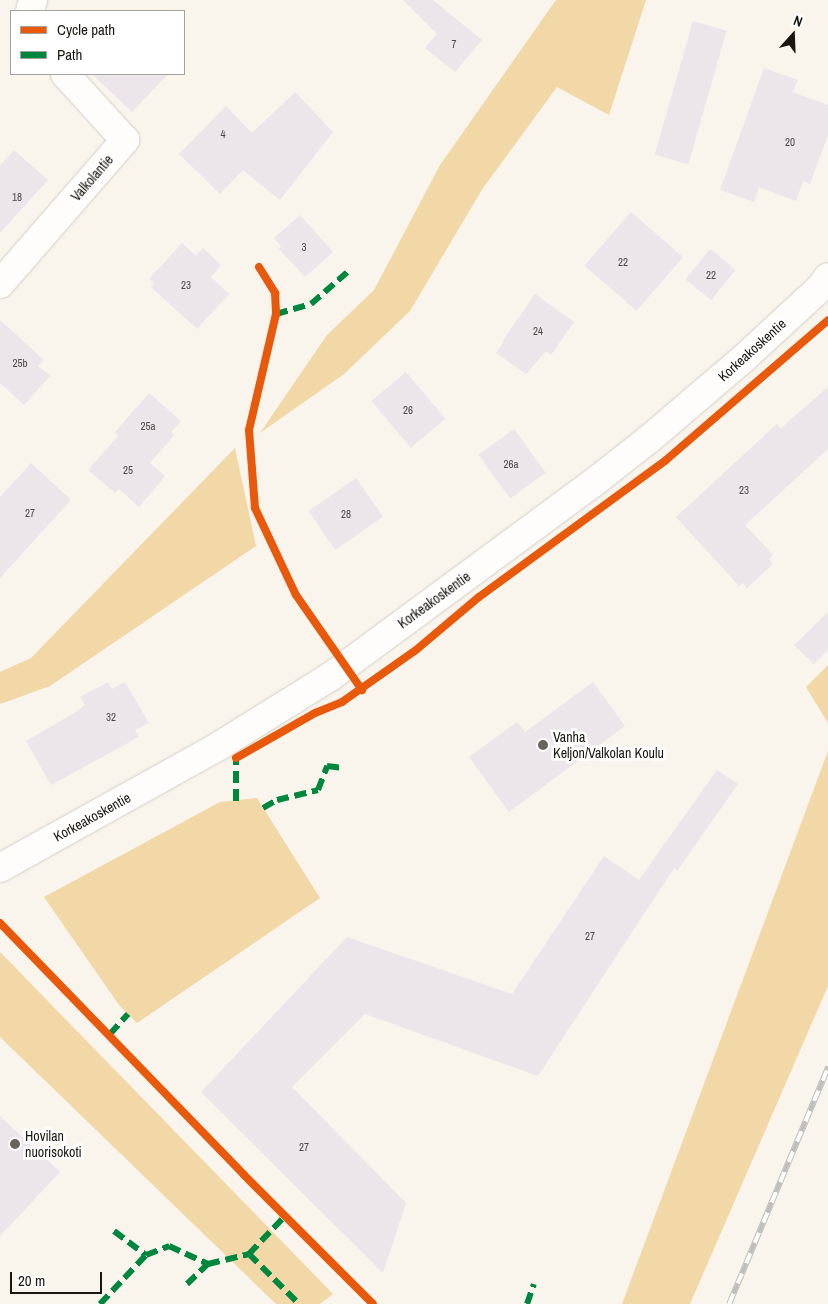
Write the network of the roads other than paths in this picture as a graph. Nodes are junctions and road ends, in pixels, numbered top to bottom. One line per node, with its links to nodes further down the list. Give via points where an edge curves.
1 (66, 75): 3 (street, Valkolantie, via 125,140)
2 (828, 278): 4 (street, Korkeakoskentie, via 756,348 648,440 330,677 219,746)
3 (0, 284)
4 (0, 868)

